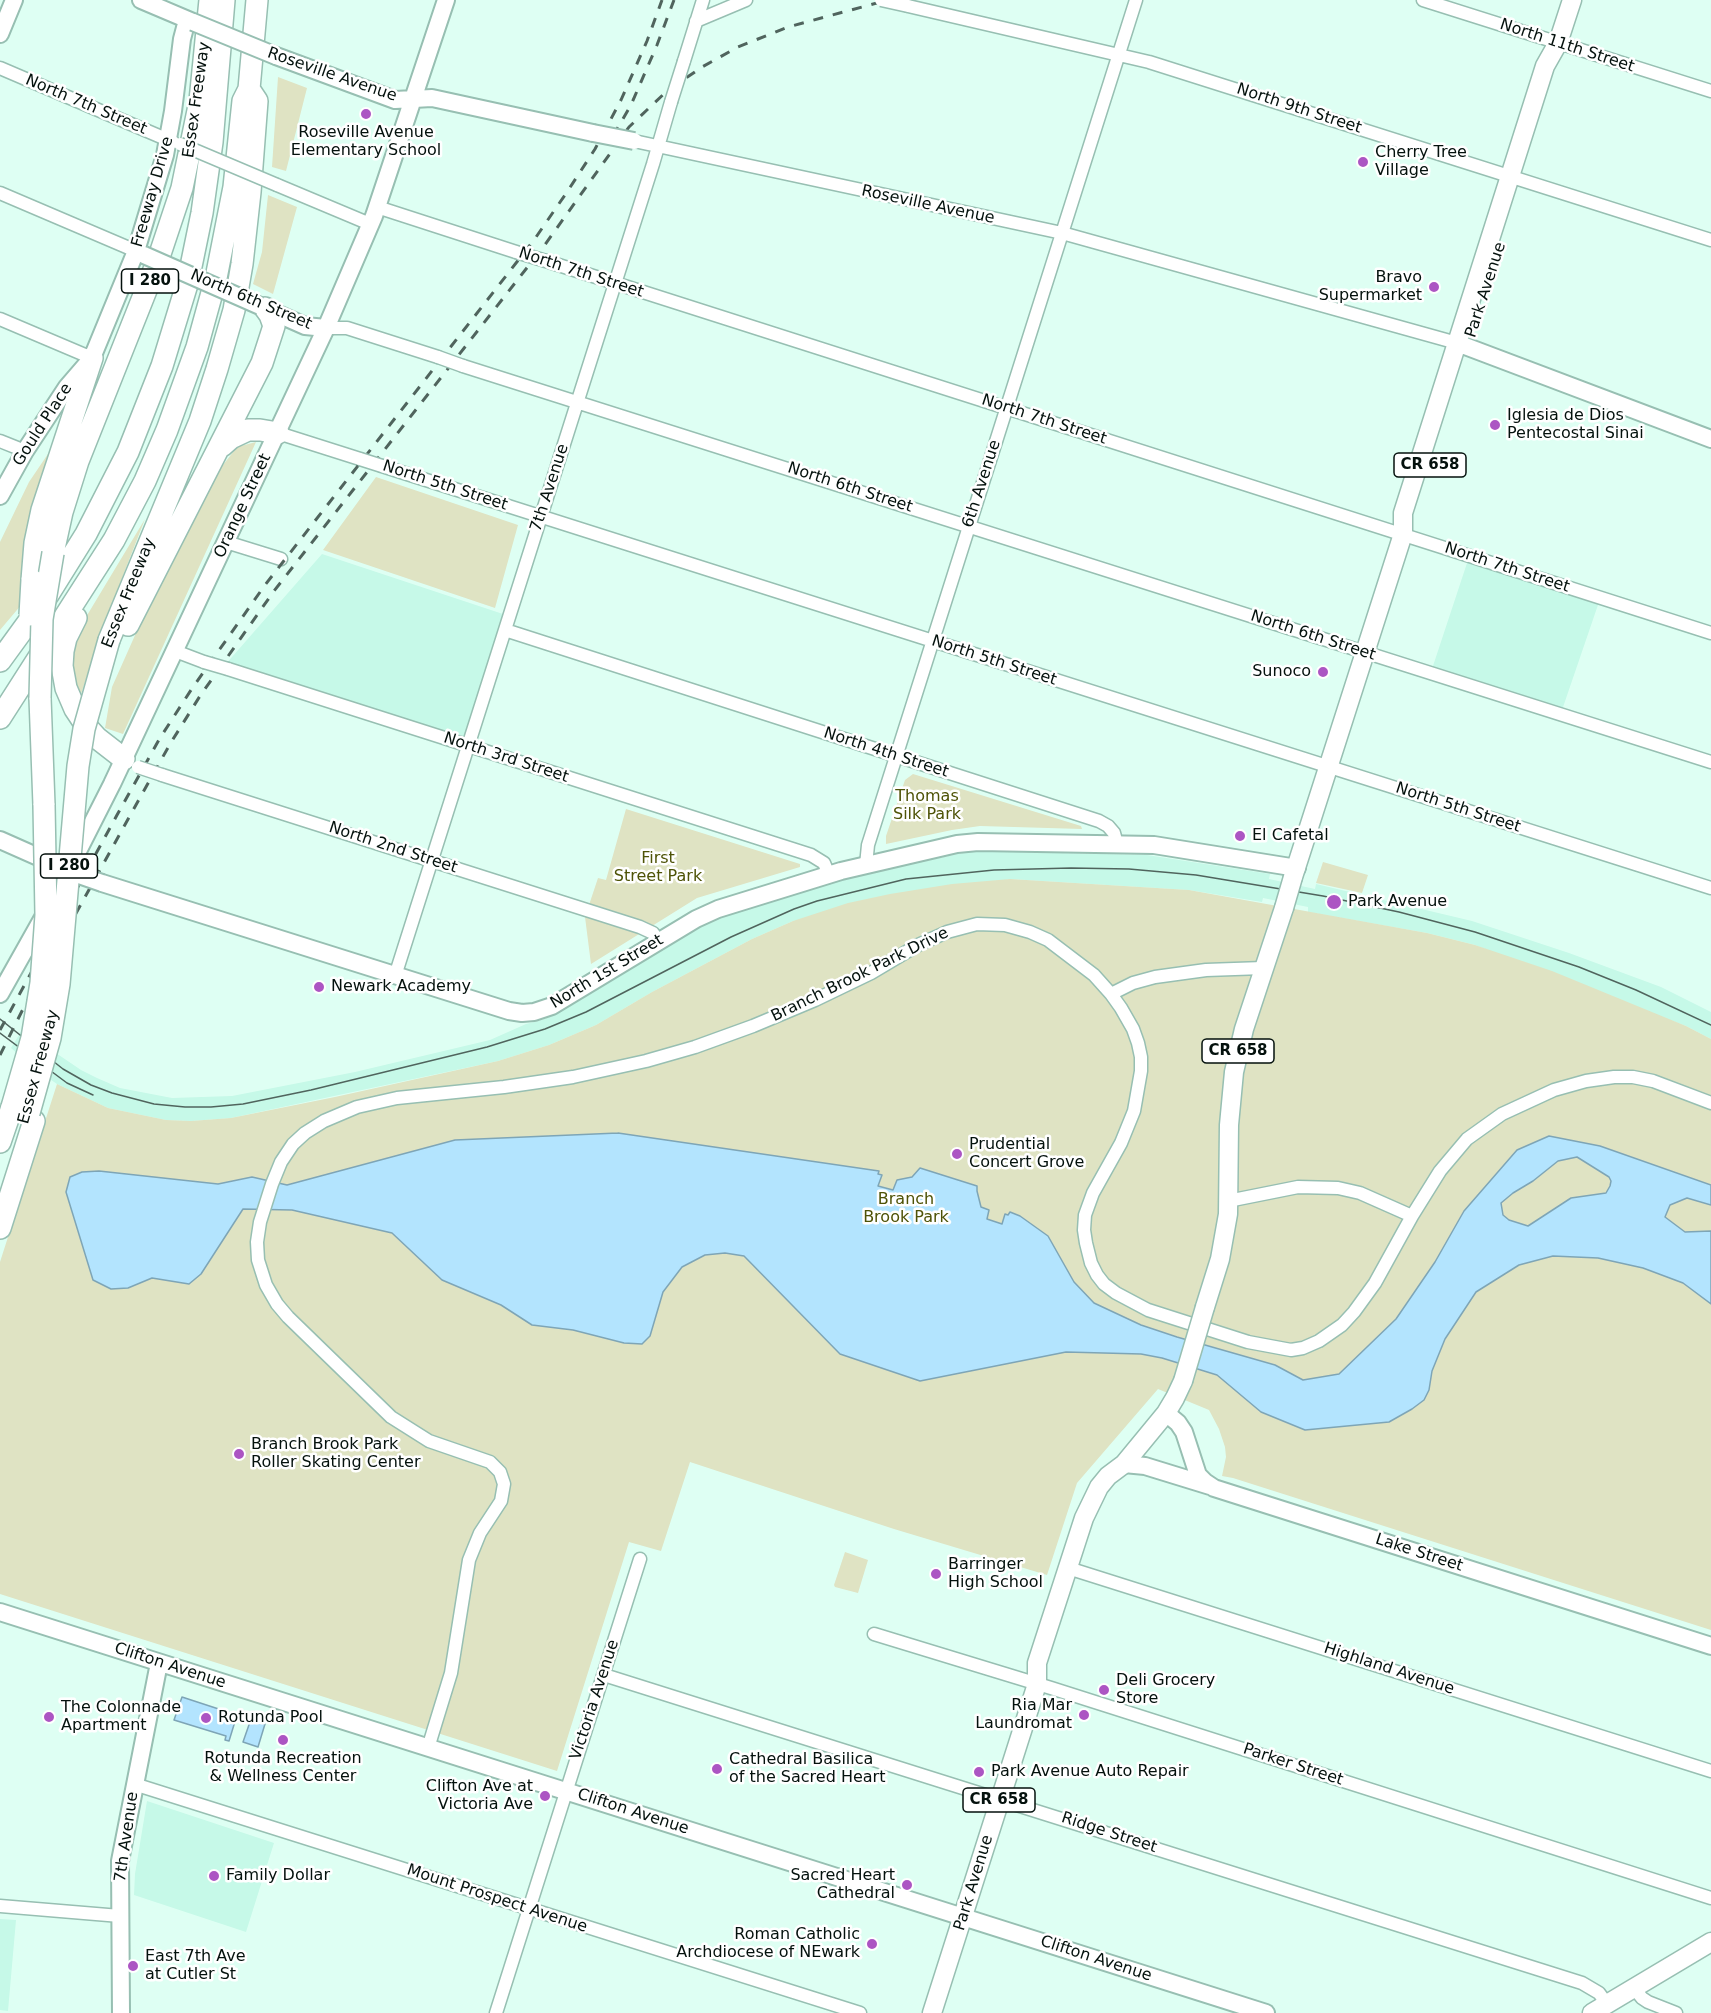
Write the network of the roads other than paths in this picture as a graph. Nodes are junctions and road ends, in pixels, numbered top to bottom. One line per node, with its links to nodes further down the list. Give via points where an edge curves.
1 (14, 0): 15 (main road)
2 (141, 0): 13 (main road, Roseville Avenue)
3 (210, 0): 59 (highway, Essex Freeway / I 280, bridge, via 197,119 182,188 158,260 78,460 52,553 42,619)
4 (225, 0): 58 (highway, via 202,213 188,281 165,357 128,452 90,526 57,581)
5 (257, 0): 19 (highway, Essex Freeway)
6 (446, 0): 21 (main road, Orange Street)
7 (703, 0): 14 (street, 7th Avenue)
8 (746, 0): 14 (street)
9 (880, 0): 17 (street, North 9th Street, bridge)
10 (1136, 0): 17 (street, 6th Avenue)
11 (1423, 0): 16 (street, North 11th Street)
12 (1572, 0): 16 (main road, Park Avenue / CR 658)
13 (190, 21): 21 (main road, Roseville Avenue, bridge, via 395,100); 23 (main road, Freeway Drive, via 182,39)
14 (696, 21): 24 (street, 7th Avenue, bridge)
15 (0, 34)
16 (1558, 43): 20 (street, North 11th Street); 25 (main road, Park Avenue / CR 658, via 1556,70)
17 (1119, 54): 25 (street, North 9th Street); 29 (street, 6th Avenue)
18 (0, 68): 23 (street, North 7th Street)
19 (249, 90): 49 (highway, via 243,101 224,242 197,347 160,447); 54 (highway, Essex Freeway, via 257,101 234,310 200,421)
20 (1711, 91)
21 (412, 99): 22 (main road, Roseville Avenue, bridge, via 432,98); 27 (main road, Orange Street)
22 (634, 141): 24 (street, Roseville Avenue)
23 (174, 142): 28 (street, North 7th Street, bridge); 31 (main road, Freeway Drive, via 156,189)
24 (658, 146): 29 (street, Roseville Avenue); 32 (street, 7th Avenue)
25 (1515, 178): 30 (street, North 9th Street); 36 (main road, Park Avenue / CR 658)
26 (0, 194): 31 (street, North 6th Street)
27 (377, 207): 28 (main road, Orange Street); 32 (street, North 7th Street, bridge)
28 (370, 225): 35 (main road, Orange Street)
29 (1062, 233): 36 (street, Roseville Avenue); 39 (street, 6th Avenue)
30 (1711, 240)
31 (140, 253): 33 (main road, North 6th Street, bridge); 37 (main road, Freeway Drive)
32 (615, 284): 38 (street, 7th Avenue); 39 (street, North 7th Street)
33 (262, 307): 35 (main road, North 6th Street, via 306,326); 44 (highway, via 274,326 268,345)
34 (0, 319): 37 (street)
35 (326, 328): 38 (street, North 6th Street, bridge, via 347,328); 40 (main road, Orange Street)
36 (1462, 345): 41 (main road, Roseville Avenue); 48 (main road, Park Avenue / CR 658, via 1403,513)
37 (92, 358): 43 (main road, Gould Place, via 75,376); 59 (highway, bridge, via 42,510 35,543 31,675)
38 (577, 402): 46 (street, 7th Avenue); 47 (street, North 6th Street)
39 (1006, 408): 47 (street, 6th Avenue); 48 (street, North 7th Street)
40 (278, 433): 44 (highway, via 254,429 242,432); 46 (street, North 5th Street, bridge); 50 (main road, Orange Street)
41 (1711, 439)
42 (0, 441): 43 (street)
43 (25, 451): 45 (main road, Gould Place)
44 (214, 456): 54 (highway)
45 (0, 496)
46 (541, 517): 52 (street, 7th Avenue); 55 (street, North 5th Street)
47 (969, 526): 55 (street, 6th Avenue); 57 (street, North 6th Street)
48 (1402, 534): 53 (street, North 7th Street); 57 (main road, Park Avenue / CR 658)
49 (114, 540): 60 (highway); 64 (highway, via 110,558 69,632 62,666 66,688 79,716 92,733)
50 (226, 542): 51 (street); 56 (main road, Orange Street)
51 (280, 559)
52 (505, 630): 61 (street, 7th Avenue); 62 (street, North 4th Street)
53 (1711, 633)
54 (116, 638): 80 (highway, Essex Freeway / I 280, bridge, via 105,682 84,729 73,802 57,1002 48,1047)
55 (933, 641): 62 (street, 6th Avenue); 65 (street, North 5th Street)
56 (175, 651): 61 (street, North 3rd Street, bridge); 64 (main road, Orange Street)
57 (1365, 652): 63 (street, North 6th Street); 65 (main road, Park Avenue / CR 658)
58 (0, 661)
59 (40, 698): 80 (highway, Essex Freeway / I 280, bridge, via 45,949 28,1055)
60 (0, 718)
61 (468, 746): 68 (street, 7th Avenue); 72 (street, North 3rd Street, via 811,855 824,862)
62 (896, 756): 67 (street, North 4th Street, via 1104,823 1114,832); 69 (street, 6th Avenue, via 868,845)
63 (1711, 762)
64 (131, 763): 68 (street, North 2nd Street, bridge); 71 (main road, Orange Street)
65 (1329, 767): 70 (main road, Park Avenue / CR 658); 73 (street, North 5th Street)
66 (0, 840): 71 (main road, North 1st Street)
67 (1117, 844): 69 (main road, North 1st Street, via 971,843); 70 (main road, via 1161,846)
68 (432, 861): 74 (street, North 2nd Street, via 640,927); 76 (street, 7th Avenue)
69 (866, 865): 72 (main road, North 1st Street)
70 (1295, 872): 75 (main road, Park Avenue / CR 658, bridge)
71 (74, 873): 76 (main road, North 1st Street, bridge); 77 (main road, Orange Street)
72 (829, 874): 74 (main road, North 1st Street, via 711,912)
73 (1711, 888)
74 (659, 941): 76 (main road, North 1st Street, via 561,1001 534,1012 509,1011)
75 (1263, 968): 78 (street, via 1155,977); 83 (main road, Park Avenue / CR 658, via 1231,1085)
76 (395, 976)
77 (0, 994)
78 (1112, 994): 84 (street, Branch Brook Park Drive, via 1138,1043 1139,1087 1125,1135 1090,1200 1084,1230 1094,1269 1116,1293 1172,1319 1258,1345 1297,1350 1326,1336 1354,1312); 97 (street, Branch Brook Park Drive, via 1079,962 1040,936 1005,925 966,926 927,940 816,1000 694,1047 573,1077 404,1097 357,1107 324,1121 289,1149 260,1222 257,1251 262,1276 277,1304 398,1422 437,1445 490,1462 504,1480 501,1500 469,1560 451,1674)
79 (1711, 1103): 84 (street, Branch Brook Park Drive, via 1663,1084 1624,1076 1545,1093 1502,1114 1467,1139)
80 (25, 1114): 81 (highway, Essex Freeway / I 280); 82 (highway, Essex Freeway / I 280); 85 (highway)
81 (0, 1142)
82 (0, 1191)
83 (1228, 1201): 84 (street, via 1298,1187 1325,1187 1360,1193); 86 (main road, Park Avenue / CR 658, bridge, via 1220,1259 1183,1381)
84 (1412, 1216)
85 (0, 1228)
86 (1166, 1413): 87 (main road, Park Avenue / CR 658); 88 (main road, via 1184,1432 1198,1475)
87 (1124, 1464): 88 (main road, Lake Street, via 1145,1466); 90 (main road, Park Avenue / CR 658)
88 (1214, 1488): 93 (main road, Lake Street)
89 (640, 1559): 95 (street, Victoria Avenue)
90 (1073, 1570): 96 (main road, Park Avenue / CR 658, via 1037,1663); 98 (street, Highland Avenue)
91 (0, 1612): 94 (main road, Clifton Avenue)
92 (874, 1634): 96 (street, Parker Street)
93 (1711, 1646)
94 (159, 1663): 97 (main road, Clifton Avenue); 99 (main road, 7th Avenue)
95 (603, 1675): 100 (street, Victoria Avenue); 101 (street, Ridge Street)
96 (1037, 1684): 101 (main road, Park Avenue / CR 658); 102 (street, Parker Street)
97 (428, 1748): 100 (main road, Clifton Avenue)
98 (1711, 1771)
99 (134, 1784): 104 (street, Mount Prospect Avenue); 105 (main road, 7th Avenue, via 120,1861)
100 (567, 1791): 104 (street, Victoria Avenue); 106 (main road, Clifton Avenue)
101 (1000, 1799): 106 (main road, Park Avenue / CR 658); 109 (street, Ridge Street, via 1582,1983 1599,1993)
102 (1711, 1898)
103 (0, 1906): 105 (street)
104 (529, 1909): 111 (street, Victoria Avenue); 112 (street, Mount Prospect Avenue)
105 (120, 1916): 110 (main road, 7th Avenue)
106 (963, 1917): 113 (main road, Park Avenue / CR 658); 114 (main road, Clifton Avenue)
107 (1711, 1942): 108 (main road)
108 (1634, 1988): 109 (main road); 115 (street, via 1648,2002)
109 (1600, 2008)
110 (121, 2013)
111 (496, 2013)
112 (860, 2013)
113 (932, 2013)
114 (1266, 2013)
115 (1676, 2013)

